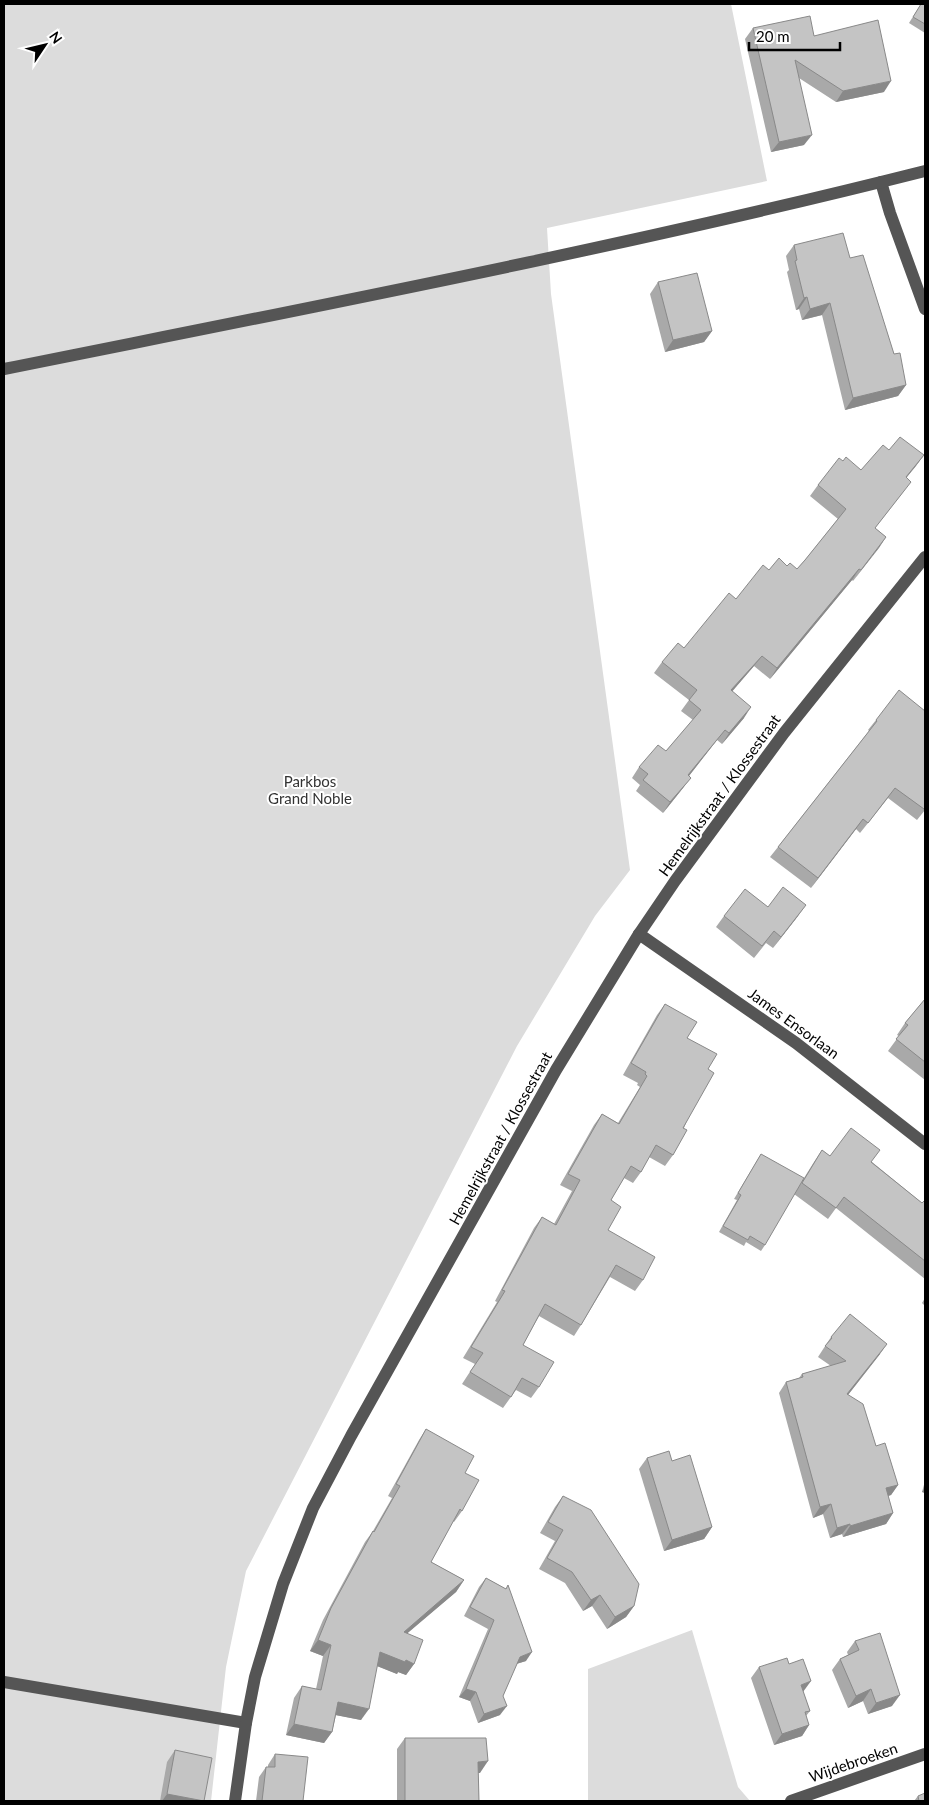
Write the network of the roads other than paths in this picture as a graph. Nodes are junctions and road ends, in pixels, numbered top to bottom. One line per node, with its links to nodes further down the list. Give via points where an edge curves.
1 (925, 171): 2 (street)
2 (881, 182): 3 (street); 4 (street, via 552,258)
3 (925, 309)
4 (4, 369)
5 (925, 557): 6 (street, Hemelrijkstraat / Klossestraat, via 784,733)
6 (639, 934): 7 (street, James Ensorlaan, via 796,1043); 9 (street, Hemelrijkstraat / Klossestraat, via 556,1070 314,1508 283,1584 255,1677)
7 (925, 1144)
8 (4, 1682): 9 (street)
9 (246, 1723): 11 (street, Hemelrijkstraat / Klossestraat)
10 (925, 1754): 12 (street, Wijdebroeken)
11 (235, 1801)
12 (790, 1801)

